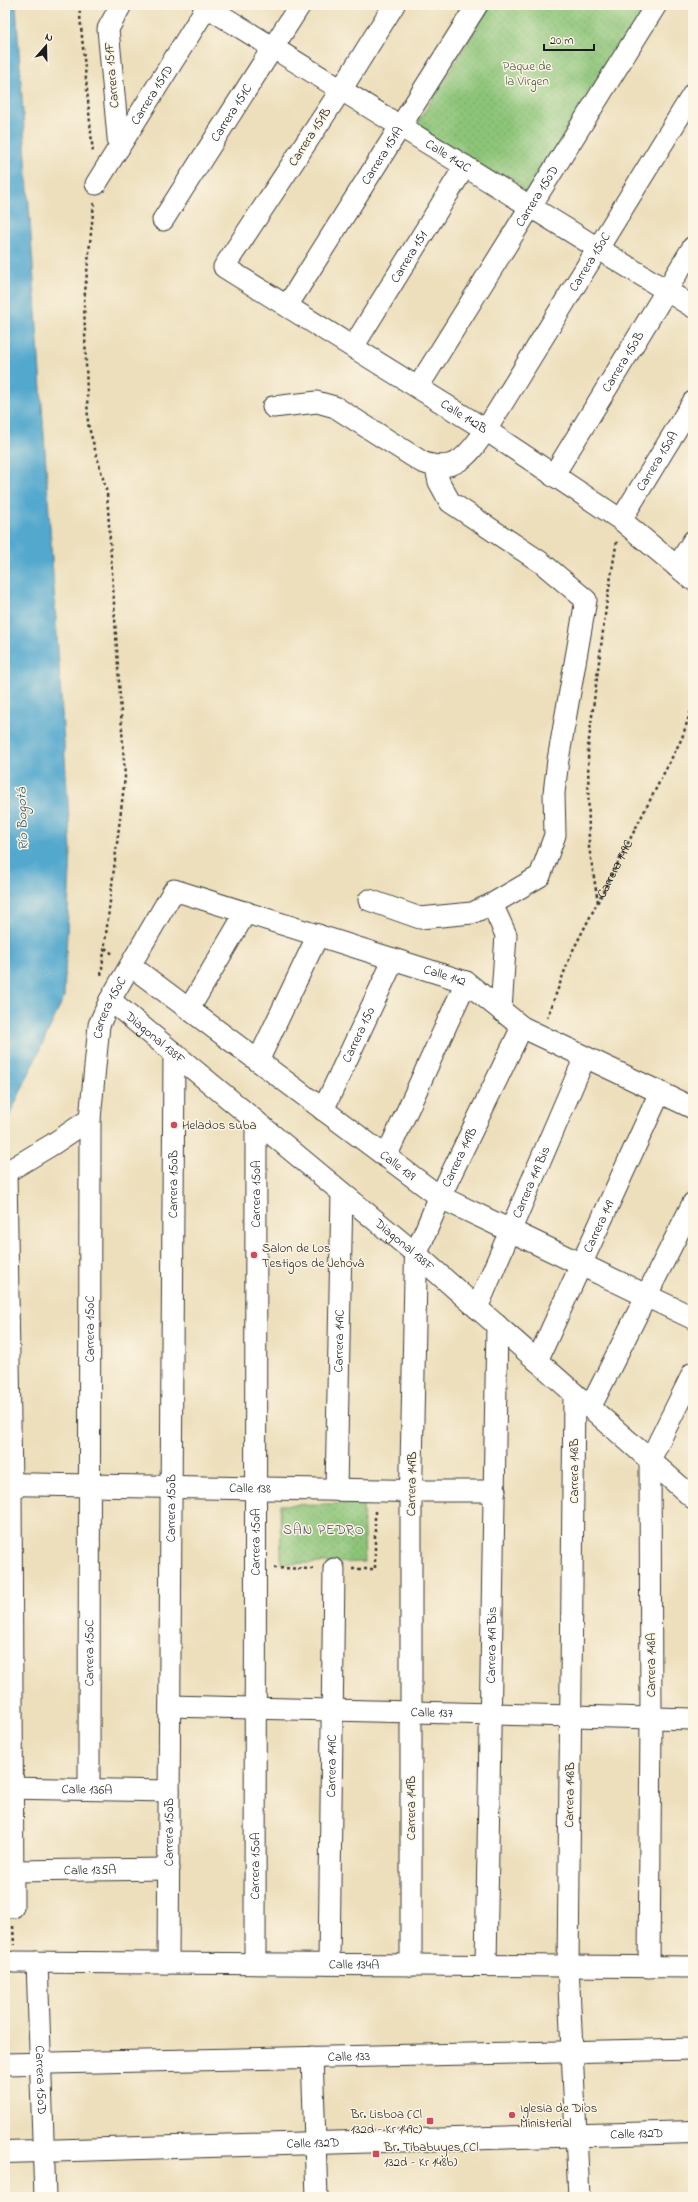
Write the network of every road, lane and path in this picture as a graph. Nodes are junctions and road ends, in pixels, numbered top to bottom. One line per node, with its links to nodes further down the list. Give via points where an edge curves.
1 (79, 5): 14 (path)
2 (121, 5): 12 (street, Carrera 151F, via 108,29)
3 (300, 5): 8 (street, Carrera 151C)
4 (394, 5): 9 (street, Carrera 151B)
5 (477, 5): 11 (street, Carrera 151A)
6 (656, 5): 15 (street, Carrera 150D)
7 (206, 6): 8 (street, Calle 142C); 12 (street, Carrera 151D)
8 (273, 48): 9 (street, Calle 142C); 16 (street, Carrera 151C)
9 (341, 90): 11 (street, Calle 142C); 19 (street, Carrera 151B)
10 (693, 94): 18 (street, Carrera 150C)
11 (401, 126): 13 (street, Calle 142C); 21 (street, Carrera 151A)
12 (119, 148): 14 (street, Carrera 151D)
13 (465, 166): 15 (street, Calle 142C); 23 (street, Carrera 151)
14 (96, 184): 44 (path, via 84,302 88,424 107,493 125,778)
15 (530, 206): 18 (street, Calle 142C); 24 (street, Carrera 150D)
16 (164, 220)
17 (693, 247): 20 (street, Carrera 150B)
18 (598, 248): 20 (street, Calle 142C); 27 (street, Carrera 150C)
19 (224, 267): 21 (street, Calle 142B)
20 (666, 290): 22 (street, Calle 142C); 29 (street, Carrera 150B)
21 (287, 306): 23 (street, Calle 142B)
22 (693, 307)
23 (353, 347): 24 (street, Calle 142B)
24 (418, 387): 27 (street, Calle 142B)
25 (693, 402): 30 (street, Carrera 150A)
26 (272, 407): 28 (street, via 317,402 335,407 422,462)
27 (486, 430): 28 (street, Carrera 150C, via 467,457); 29 (street, Calle 142B)
28 (436, 468): 38 (street, via 439,482 450,502 542,563 586,600 558,760 554,792 555,835 540,876)
29 (553, 476): 30 (street, Calle 142B)
30 (621, 520): 32 (street, Calle 142B); 37 (path, via 607,600 588,747 589,846)
31 (693, 541): 32 (street)
32 (677, 567): 33 (street, Calle 142B)
33 (693, 580)
34 (693, 704): 37 (path, Carrera 149C, via 682,738)
35 (174, 890): 39 (street, Calle 142); 42 (street, Carrera 150C)
36 (369, 900): 38 (street, via 420,918 472,914)
37 (598, 902): 47 (path, Carrera 149C)
38 (492, 904): 46 (street, via 506,935)
39 (246, 912): 40 (street, Calle 142); 45 (street)
40 (318, 935): 41 (street, Calle 142); 50 (street)
41 (394, 959): 43 (street, Calle 142); 53 (street, Carrera 150)
42 (131, 966): 44 (street, Carrera 150C); 45 (street, Calle 139)
43 (466, 982): 46 (street, Calle 142); 56 (street)
44 (105, 991): 48 (street, Diagonal 138F); 54 (street, Carrera 150C, via 99,1025)
45 (189, 1009): 50 (street, Calle 139)
46 (501, 1010): 47 (street, Calle 142)
47 (532, 1031): 49 (street, Calle 142); 59 (street, Carrera 149B)
48 (174, 1053): 55 (street, Diagonal 138F); 75 (street, Carrera 150B)
49 (585, 1057): 51 (street, Calle 142); 61 (street, Carrera 149 Bis)
50 (258, 1061): 53 (street, Calle 139)
51 (660, 1092): 52 (street, Calle 142); 63 (street, Carrera 149)
52 (693, 1108)
53 (323, 1110): 56 (street, Calle 139)
54 (90, 1119): 57 (street); 74 (street, Carrera 150C)
55 (256, 1121): 58 (street, Diagonal 138F); 76 (street, Carrera 150A)
56 (386, 1157): 59 (street, Calle 139)
57 (6, 1172): 73 (street)
58 (342, 1193): 62 (street, Diagonal 138F); 77 (street, Carrera 149C)
59 (440, 1197): 61 (main road, Calle 139); 62 (main road, Carrera 149B)
60 (693, 1203): 64 (street)
61 (510, 1231): 63 (main road, Calle 139); 65 (street, Carrera 149 Bis)
62 (416, 1254): 65 (street, Diagonal 138F); 79 (main road, Carrera 149B)
63 (581, 1265): 64 (main road, Calle 139); 68 (street, Carrera 149)
64 (647, 1296): 66 (main road, Calle 139); 71 (street)
65 (476, 1308): 67 (street, Diagonal 138F)
66 (693, 1318)
67 (497, 1325): 68 (street, Diagonal 138F); 78 (street, Carrera 149 Bis)
68 (537, 1361): 70 (street, Diagonal 138F)
69 (693, 1373): 72 (street, Carrera 148A)
70 (574, 1394): 71 (street, Diagonal 138F); 87 (street, Carrera 148B)
71 (590, 1408): 72 (street, Diagonal 138F)
72 (650, 1460): 80 (street, Diagonal 138F); 88 (street, Carrera 148A)
73 (8, 1484): 74 (main road, Calle 138); 90 (street)
74 (90, 1486): 75 (main road, Calle 138); 91 (street, Carrera 150C)
75 (172, 1487): 76 (main road, Calle 138); 82 (street, Carrera 150B)
76 (256, 1488): 77 (main road, Calle 138); 83 (street, Carrera 150A)
77 (336, 1490): 79 (main road, Calle 138)
78 (495, 1490): 79 (street, Calle 138); 86 (street, Carrera 149 Bis)
79 (411, 1491): 85 (street, Carrera 149B)
80 (693, 1498)
81 (334, 1569): 84 (street, Carrera 149C)
82 (170, 1706): 83 (street, Calle 137); 92 (street, Carrera 150B)
83 (255, 1708): 84 (street, Calle 137); 100 (street, Carrera 150A)
84 (333, 1710): 85 (street, Calle 137); 101 (street, Carrera 149C)
85 (411, 1712): 86 (street, Calle 137); 102 (street, Carrera 149B)
86 (491, 1714): 87 (street, Calle 137); 103 (street, Carrera 149 Bis)
87 (572, 1716): 88 (street, Calle 137); 104 (street, Carrera 148B)
88 (651, 1718): 89 (street, Calle 137); 105 (street, Carrera 148A)
89 (693, 1719)
90 (9, 1788): 91 (street, Calle 136A); 93 (street)
91 (90, 1789): 92 (street, Calle 136A)
92 (169, 1791): 94 (street, Carrera 150B)
93 (9, 1830): 95 (street)
94 (168, 1869): 95 (street, Calle 135A); 99 (street, Carrera 150B)
95 (12, 1871): 96 (street)
96 (9, 1907): 97 (path)
97 (14, 1962): 98 (street, Calle 134A)
98 (37, 1962): 99 (street, Calle 134A); 110 (street, Carrera 150D)
99 (168, 1963): 100 (street, Calle 134A)
100 (255, 1963): 101 (street, Calle 134A)
101 (329, 1964): 102 (street, Calle 134A)
102 (411, 1965): 103 (street, Calle 134A)
103 (486, 1965): 104 (street, Calle 134A)
104 (568, 1966): 105 (street, Calle 134A); 108 (street, Carrera 148B)
105 (650, 1967): 106 (street, Calle 134A)
106 (693, 1967)
107 (693, 2049): 108 (street, Calle 133)
108 (572, 2052): 109 (street, Calle 133); 113 (street, Carrera 148B)
109 (312, 2057): 110 (street, Calle 133); 114 (street)
110 (41, 2063): 111 (street, Calle 133); 115 (street, Carrera 150D)
111 (5, 2064)
112 (693, 2132): 113 (main road, Calle 132D)
113 (576, 2136): 114 (main road, Calle 132D); 119 (street, Carrera 148B)
114 (316, 2143): 115 (main road, Calle 132D); 118 (street)
115 (44, 2151): 116 (main road, Calle 132D); 117 (street, Carrera 150D)
116 (5, 2152)
117 (45, 2197)
118 (317, 2197)
119 (579, 2197)

